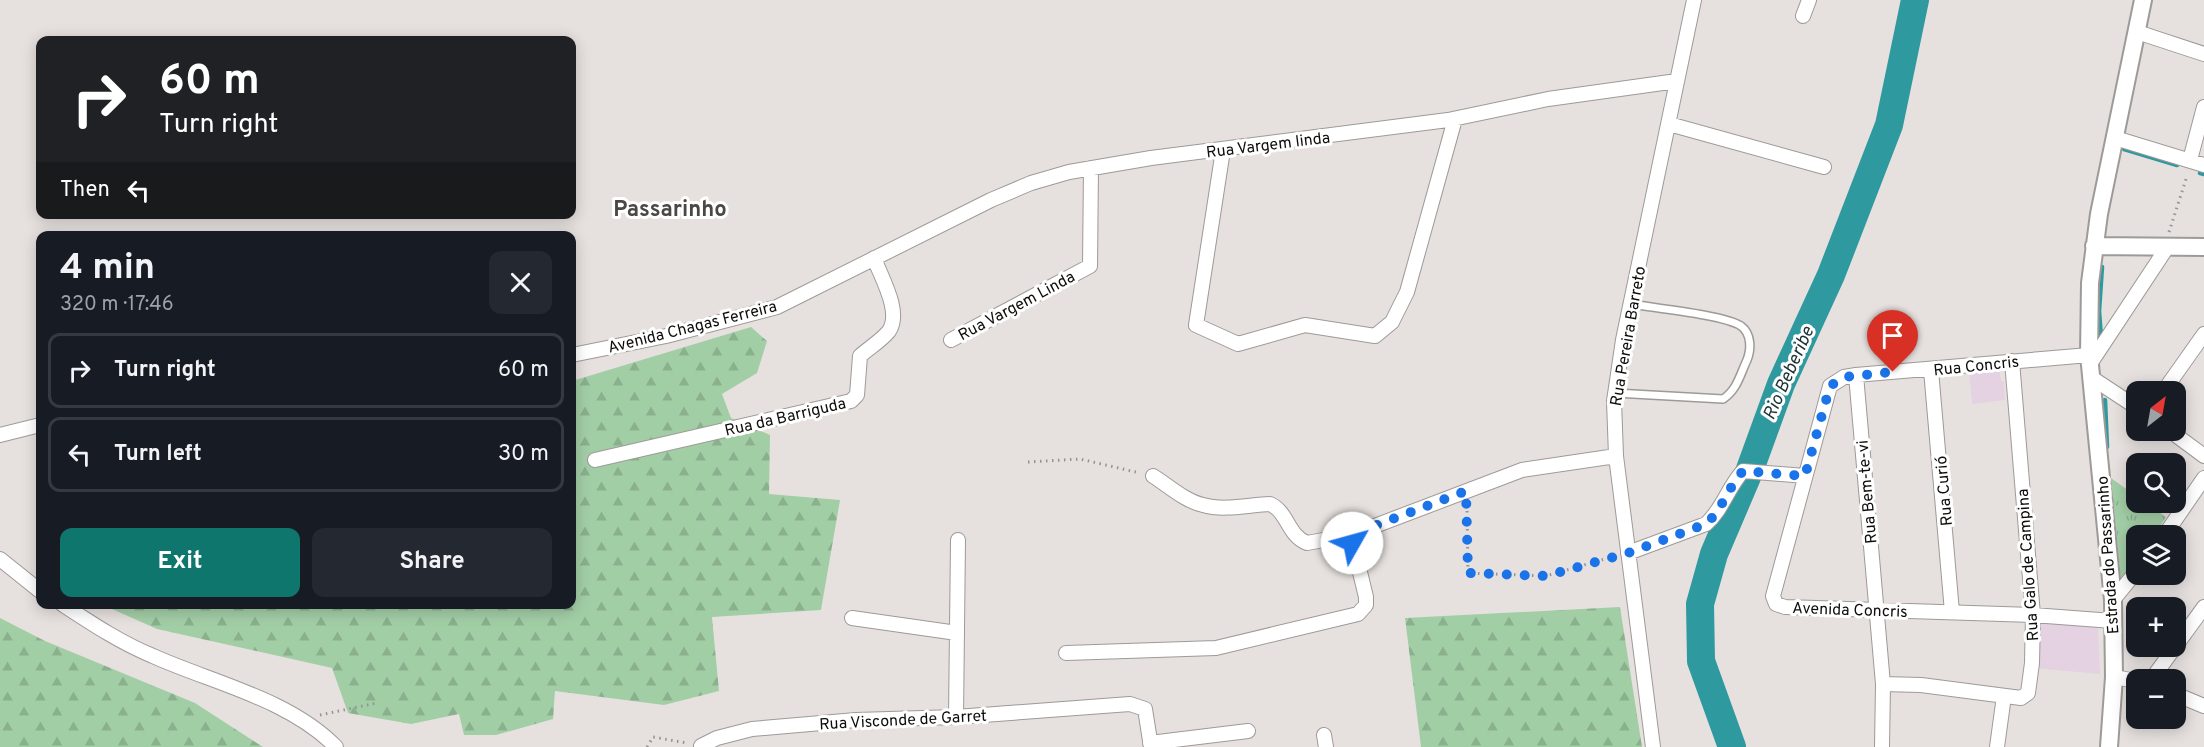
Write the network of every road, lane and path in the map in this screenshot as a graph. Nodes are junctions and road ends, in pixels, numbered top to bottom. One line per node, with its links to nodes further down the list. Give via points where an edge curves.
1 (1694, 0): 7 (street, Rua Pereira Barreto)
2 (1809, 0): 4 (street)
3 (2144, 0): 5 (street, Estrada do Passarinho)
4 (1803, 16)
5 (2137, 32): 6 (street); 11 (street, Estrada do Passarinho)
6 (2204, 54)
7 (1677, 81): 9 (street, Rua Vargem linda, via 1548,99); 10 (street, Rua Pereira Barreto)
8 (2204, 107): 13 (street)
9 (1455, 119): 12 (street, Rua Vargem linda); 12 (street, via 1407,292 1392,322 1375,336 1305,325 1238,344 1196,325)
10 (1669, 124): 14 (street); 20 (street, Rua Pereira Barreto)
11 (2115, 138): 13 (street); 16 (street, Estrada do Passarinho)
12 (1223, 150): 15 (street, Rua Vargem linda)
13 (2197, 162): 18 (path)
14 (1824, 167)
15 (1091, 168): 19 (street, Rua Vargem linda, via 1031,183); 22 (street, Rua Vargem Linda, via 1090,266)
16 (2094, 246): 18 (street); 25 (street, Estrada do Passarinho, via 2090,283)
17 (2204, 248): 18 (street)
18 (2166, 249): 25 (street)
19 (874, 258): 23 (street, Avenida Chagas Ferreira, via 777,307); 37 (street, Rua da Barriguda, via 894,321 888,332 860,356 857,395 851,401)
20 (1631, 304): 30 (street, Rua Pereira Barreto); 30 (lane, via 1741,326 1748,334 1751,351 1733,392 1723,399)
21 (2204, 334): 28 (street)
22 (951, 340)
23 (576, 354)
24 (2012, 361): 25 (street, Rua Concris); 26 (street, Rua Concris); 55 (street, Rua Galo de Campina)
25 (2091, 365): 31 (street); 50 (street, Estrada do Passarinho)
26 (1931, 370): 27 (street, Rua Concris); 54 (street, Rua Curió)
27 (1856, 375): 29 (street, Rua Concris); 53 (street, Rua Bem-te-vi)
28 (2171, 381)
29 (1830, 386): 40 (street, Avenida Concris)
30 (1615, 393): 35 (street, Rua Pereira Barreto)
31 (2126, 398)
32 (36, 426): 33 (street)
33 (1, 431)
34 (2184, 441): 36 (street)
35 (1616, 456): 42 (street, via 1522,470); 46 (street, Rua Pereira Barreto)
36 (2204, 456)
37 (595, 460)
38 (1028, 462): 39 (path, via 1080,459)
39 (1153, 476): 44 (street, via 1203,505 1270,504 1294,536 1307,543)
40 (1805, 476): 46 (street, via 1746,470 1706,524); 53 (street, Avenida Concris, via 1774,590 1776,604)
41 (2204, 478): 43 (street)
42 (1466, 491): 44 (street); 46 (path, via 1468,573 1546,576)
43 (2172, 525)
44 (1351, 535): 59 (street, via 1366,597 1366,605 1358,614 1216,648)
45 (958, 540): 58 (street)
46 (1628, 553): 75 (street, Rua Pereira Barreto)
47 (0, 559): 49 (street)
48 (2126, 584): 50 (street)
49 (36, 588)
50 (2113, 600): 57 (street, Estrada do Passarinho)
51 (2204, 607): 60 (street)
52 (71, 609): 69 (street, via 152,656)
53 (1876, 610): 54 (street, Avenida Concris); 63 (street, Rua Bem-te-vi)
54 (1952, 612): 55 (street, Avenida Concris)
55 (2033, 615): 57 (street, Avenida Concris); 64 (street, Rua Galo de Campina, via 2028,693 2021,698)
56 (852, 618): 58 (street)
57 (2113, 621): 61 (street, Estrada do Passarinho)
58 (957, 633): 68 (street)
59 (1066, 653)
60 (2159, 669)
61 (2114, 677): 62 (street); 78 (street, Estrada do Passarinho)
62 (2126, 679)
63 (1883, 684): 64 (street, Rua Galo de Campina); 76 (street, Rua Bem-te-vi)
64 (2004, 696): 77 (street)
65 (2186, 699): 67 (street)
66 (377, 703): 69 (path, via 327,712)
67 (2204, 706)
68 (956, 717): 71 (street, Rua Visconde de Garret, via 1141,706 1145,709); 72 (street, Rua Visconde de Garret, via 752,729)
69 (305, 722): 73 (street)
70 (1248, 731): 71 (street)
71 (1151, 745)
72 (701, 746): 74 (path, via 653,737)
73 (336, 747)
74 (647, 747)
75 (1653, 747)
76 (1882, 747)
77 (1997, 747)
78 (2109, 747)

